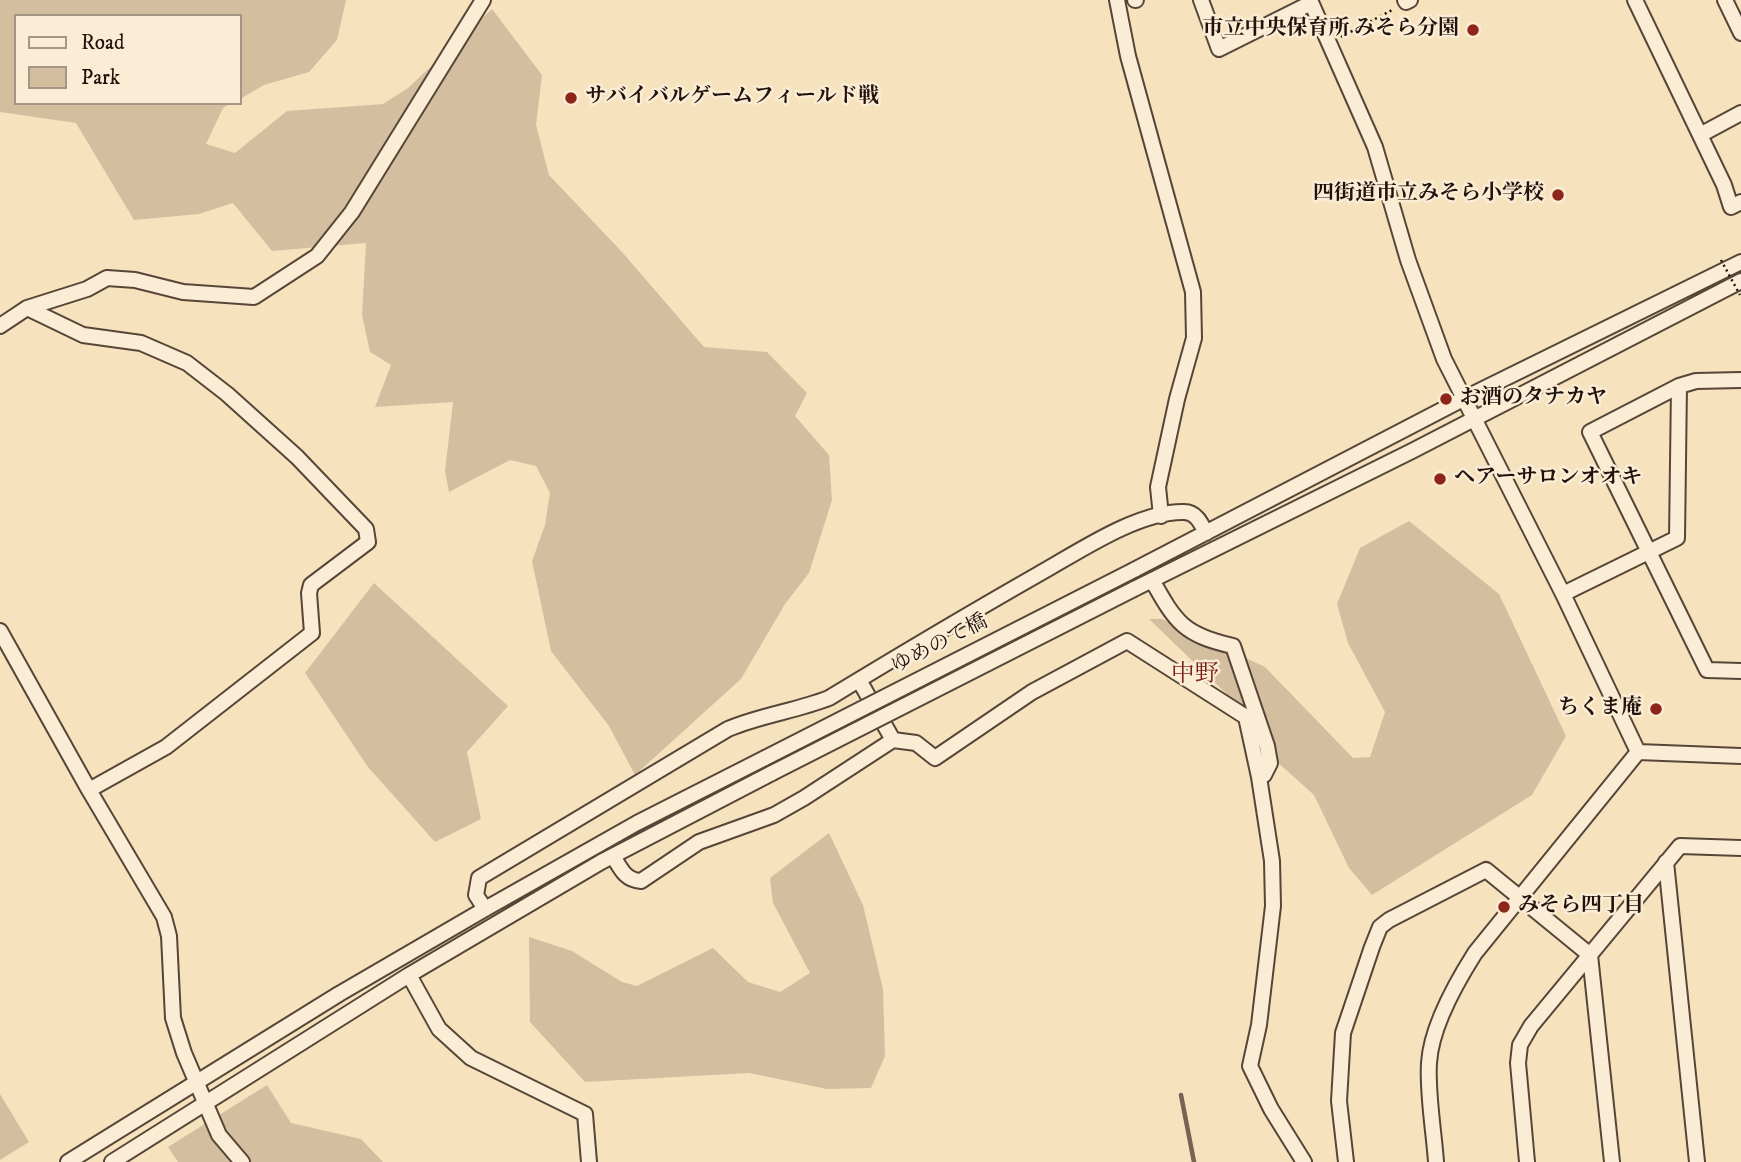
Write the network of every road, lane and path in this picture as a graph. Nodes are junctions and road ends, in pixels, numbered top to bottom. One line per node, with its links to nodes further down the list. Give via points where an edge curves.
1 (483, 0): 16 (street, via 352,212 317,256 254,297 183,292 107,278)
2 (1117, 0): 22 (street, via 1193,292 1194,338 1158,487)
3 (1201, 0): 6 (street, via 1219,49)
4 (1635, 0): 11 (street)
5 (1725, 0): 8 (street)
6 (1310, 1): 9 (street)
7 (1407, 1): 9 (path)
8 (1741, 33)
9 (1329, 43): 20 (street, via 1375,148 1408,260)
10 (1741, 113): 11 (street)
11 (1700, 135): 12 (street, via 1731,208)
12 (1741, 202)
13 (1721, 260): 15 (path, bridge)
14 (1741, 261): 20 (street, ゆめのて橋)
15 (1740, 288): 21 (street, ゆめのて橋)
16 (27, 308): 17 (street); 34 (street, via 83,335 141,343 187,363 297,457 366,529 368,542 311,585 312,633 166,747)
17 (0, 326)
18 (1741, 380): 19 (street)
19 (1679, 386): 24 (street, via 1677,538); 24 (street, via 1590,432)
20 (1463, 400): 21 (street); 23 (street, ゆめのて橋)
21 (1472, 420): 25 (street, ゆめのて橋); 26 (street)
22 (1160, 516): 23 (street, via 1186,512 1197,517); 29 (street, via 1123,527)
23 (1206, 533): 39 (street, ゆめのて橋, bridge, via 637,823)
24 (1649, 552): 26 (street); 28 (street, via 1707,670)
25 (1152, 580): 33 (street, via 1179,622 1204,639 1233,646 1268,746 1270,763); 36 (street, ゆめのて橋, bridge)
26 (1563, 594): 31 (street)
27 (0, 631): 34 (street)
28 (1741, 671)
29 (859, 680): 30 (street); 39 (street, via 815,704 728,729 503,863 479,878 476,895)
30 (893, 740): 33 (street, via 916,743 935,758 1032,692 1127,641 1246,717); 36 (street, via 774,815 699,842 641,881 625,876)
31 (1637, 752): 32 (street); 38 (street)
32 (1741, 756)
33 (1259, 777): 48 (street, via 1272,861 1273,906 1250,1066)
34 (89, 790): 42 (street, via 164,917 173,1018)
35 (1741, 848): 37 (street, via 1680,846)
36 (613, 856): 41 (street, ゆめのて橋)
37 (1666, 862): 40 (street); 53 (street)
38 (1520, 898): 40 (street); 49 (street, via 1486,870 1380,927 1343,1033 1339,1101); 50 (street, via 1459,979 1433,1042 1429,1063)
39 (485, 909): 42 (street, ゆめのて橋)
40 (1590, 955): 51 (street, via 1520,1045); 52 (street)
41 (408, 975): 43 (street, ゆめのて橋); 47 (street, via 439,1030 471,1058 586,1114)
42 (196, 1082): 43 (street); 44 (street, ゆめのて橋)
43 (205, 1105): 45 (street, ゆめのて橋); 46 (street, via 219,1135)
44 (68, 1162)
45 (112, 1162)
46 (242, 1162)
47 (589, 1162)
48 (1304, 1162)
49 (1346, 1162)
50 (1436, 1162)
51 (1527, 1162)
52 (1612, 1162)
53 (1697, 1162)

